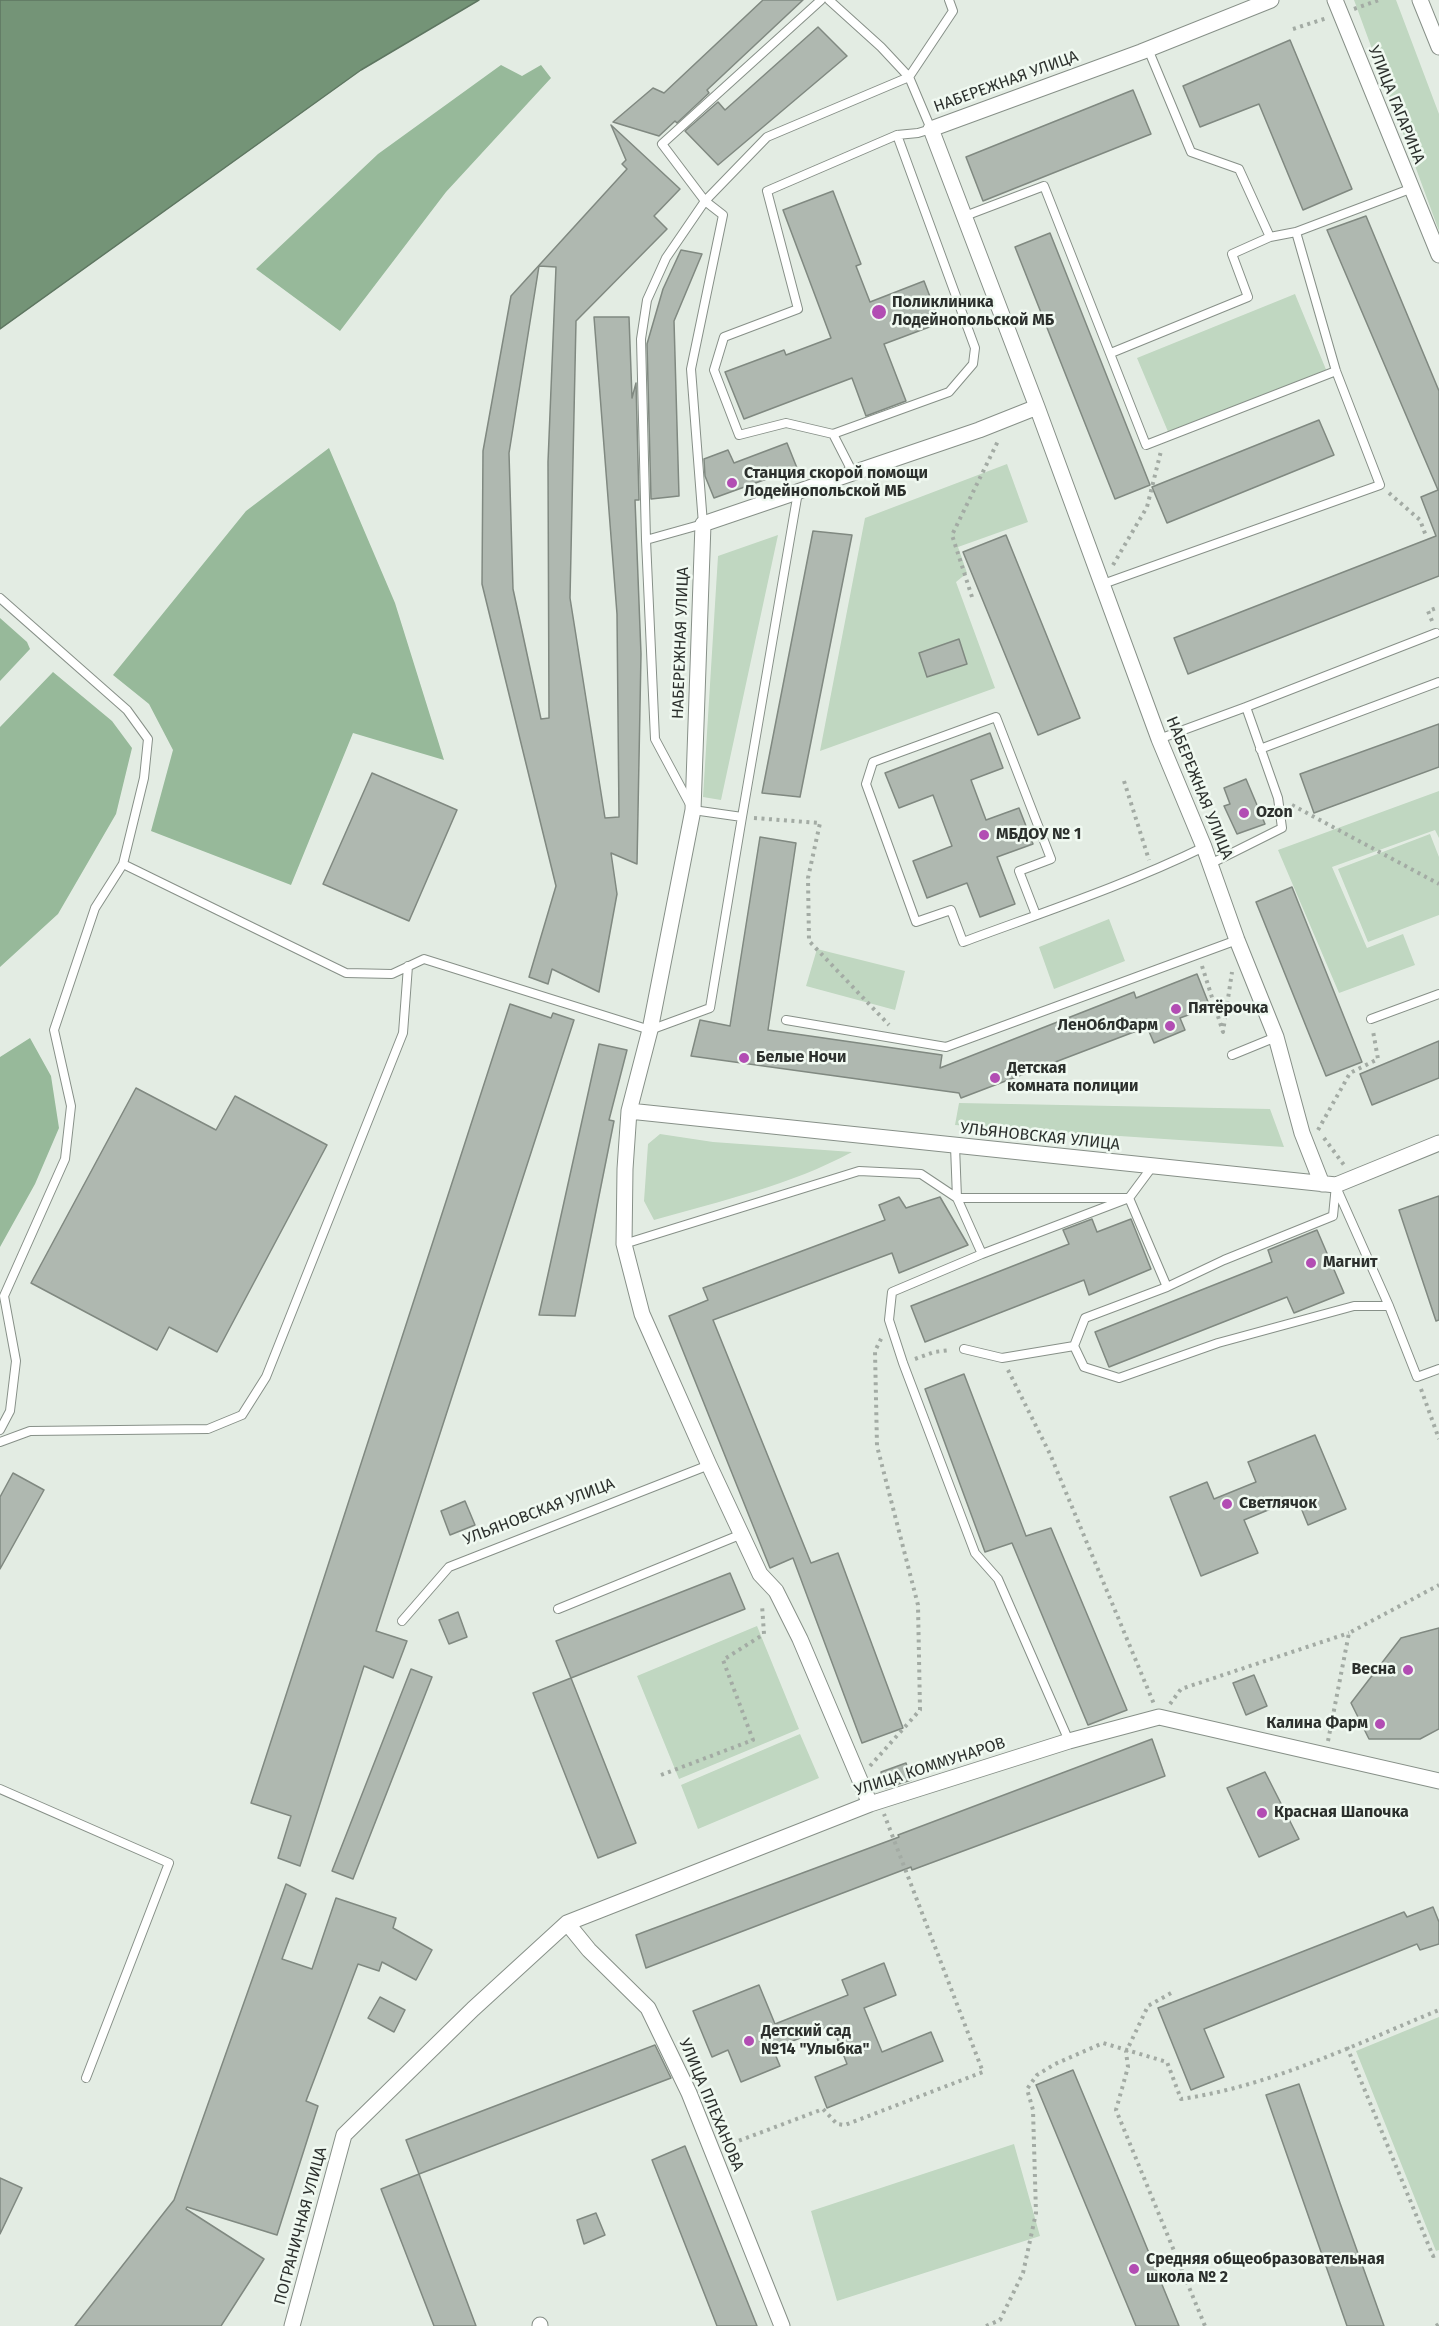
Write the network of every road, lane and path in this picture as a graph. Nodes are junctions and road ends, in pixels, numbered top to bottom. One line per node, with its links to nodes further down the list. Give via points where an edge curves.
1 (821, 0): 13 (lane, via 662,144)
2 (829, 0): 9 (lane)
3 (949, 0): 9 (lane, via 953,11)
4 (1271, 0): 8 (street, НАБЕРЕЖНАЯ УЛИЦА)
5 (1335, 0): 12 (street, УЛИЦА ГАГАРИНА)
6 (1420, 0): 7 (street)
7 (1439, 47)
8 (1148, 49): 10 (street, НАБЕРЕЖНАЯ УЛИЦА); 16 (lane, via 1191,152 1239,169)
9 (909, 77): 10 (lane); 13 (lane, via 767,137)
10 (931, 129): 11 (lane); 14 (street, НАБЕРЕЖНАЯ УЛИЦА)
11 (897, 135): 22 (lane, via 975,348 974,364 949,392); 22 (lane, via 767,191 798,309 724,337 714,369 739,435 786,423)
12 (1410, 189): 15 (lane); 17 (street, УЛИЦА ГАГАРИНА)
13 (705, 201): 27 (lane, via 723,215 692,369); 29 (lane, via 666,258 647,300 641,339)
14 (965, 216): 18 (lane, via 1044,186); 20 (street, НАБЕРЕЖНАЯ УЛИЦА)
15 (1296, 232): 16 (lane); 19 (lane)
16 (1270, 237): 18 (lane, via 1232,255 1248,297)
17 (1439, 255)
18 (1111, 352): 23 (lane, via 1146,445)
19 (1336, 371): 23 (lane); 25 (lane)
20 (1037, 406): 21 (street); 30 (street, НАБЕРЕЖНАЯ УЛИЦА)
21 (1009, 419): 24 (street); 31 (path, via 952,535)
22 (833, 434): 24 (lane)
23 (1165, 437): 30 (path, via 1147,507)
24 (853, 473): 26 (street)
25 (1380, 485): 28 (path, via 1420,520); 30 (lane)
26 (798, 491): 27 (street); 42 (lane)
27 (703, 524): 29 (lane); 41 (street, НАБЕРЕЖНАЯ УЛИЦА)
28 (1426, 536)
29 (646, 540): 41 (lane, via 655,739)
30 (1102, 584): 37 (street, НАБЕРЕЖНАЯ УЛИЦА)
31 (972, 597)
32 (0, 598): 44 (lane, via 128,710 148,739 144,778)
33 (1439, 607): 34 (path, via 1428,611)
34 (1436, 633): 36 (lane)
35 (1439, 682): 38 (lane)
36 (1246, 707): 37 (lane); 38 (lane)
37 (1159, 739): 43 (street, НАБЕРЕЖНАЯ УЛИЦА)
38 (1260, 749): 40 (lane)
39 (1125, 781): 46 (path)
40 (1278, 798): 45 (lane, via 1282,828); 47 (path)
41 (693, 810): 42 (lane); 55 (street, НАБЕРЕЖНАЯ УЛИЦА)
42 (742, 817): 55 (lane, via 710,1008); 57 (path, via 820,823 808,878 809,941)
43 (1204, 847): 45 (street, НАБЕРЕЖНАЯ УЛИЦА); 46 (lane)
44 (123, 864): 51 (lane, via 346,973 392,974); 78 (lane, via 95,908 54,1030 71,1106 65,1159 4,1296 16,1360 10,1411)
45 (1210, 864): 49 (street, НАБЕРЕЖНАЯ УЛИЦА)
46 (1153, 872): 48 (lane)
47 (1439, 884)
48 (1036, 915): 48 (lane, via 1019,871 1051,859 996,717 873,762 866,784 916,922 951,910 963,942)
49 (1237, 940): 50 (lane); 50 (path, via 1223,1032); 56 (street, НАБЕРЕЖНАЯ УЛИЦА)
50 (1198, 954): 57 (lane, via 946,1047)
51 (408, 966): 55 (lane, via 424,959); 80 (lane, via 403,1033 266,1377 242,1415 208,1429 30,1431)
52 (1439, 994): 53 (lane)
53 (1371, 1019): 63 (path, via 1378,1059 1350,1073 1318,1130)
54 (786, 1020): 57 (lane)
55 (650, 1030): 59 (street, НАБЕРЕЖНАЯ УЛИЦА)
56 (1276, 1037): 58 (lane); 64 (street, НАБЕРЕЖНАЯ УЛИЦА, via 1302,1132)
57 (902, 1038)
58 (1232, 1055)
59 (629, 1111): 61 (street, УЛЬЯНОВСКАЯ УЛИЦА); 67 (street, НАБЕРЕЖНАЯ УЛИЦА)
60 (1439, 1143): 63 (street, УЛЬЯНОВСКАЯ УЛИЦА)
61 (955, 1146): 62 (street, УЛЬЯНОВСКАЯ УЛИЦА); 65 (lane)
62 (1152, 1167): 64 (street, УЛЬЯНОВСКАЯ УЛИЦА); 66 (lane)
63 (1354, 1178): 64 (street, УЛЬЯНОВСКАЯ УЛИЦА)
64 (1329, 1184): 69 (lane, via 1333,1216); 70 (lane)
65 (957, 1198): 66 (lane); 67 (lane, via 921,1174 859,1171); 68 (lane)
66 (1129, 1198): 68 (lane); 69 (lane)
67 (624, 1244): 81 (street, НАБЕРЕЖНАЯ УЛИЦА, via 642,1314)
68 (982, 1254): 71 (lane, via 892,1292)
69 (1167, 1287): 72 (lane, via 1085,1318)
70 (1389, 1306): 72 (lane, via 1354,1306 1218,1343 1119,1378 1084,1367); 77 (lane)
71 (889, 1320): 75 (lane); 91 (path, via 875,1351 877,1446 918,1605 920,1710)
72 (1074, 1346): 74 (lane)
73 (964, 1349): 74 (lane); 75 (path, via 934,1352)
74 (1002, 1358): 88 (path, via 1050,1454)
75 (903, 1363): 89 (lane, via 975,1553 998,1579)
76 (1439, 1369): 77 (lane)
77 (1417, 1377): 79 (path)
78 (0, 1430)
79 (1439, 1439)
80 (0, 1442)
81 (709, 1465): 82 (street, НАБЕРЕЖНАЯ УЛИЦА); 86 (lane, УЛЬЯНОВСКАЯ УЛИЦА, via 449,1567)
82 (742, 1534): 85 (lane); 95 (street, НАБЕРЕЖНАЯ УЛИЦА, via 760,1574 776,1591 800,1639)
83 (1439, 1585): 87 (path)
84 (762, 1604): 92 (path, via 765,1634 723,1660 753,1740)
85 (558, 1609)
86 (402, 1622)
87 (1349, 1634): 88 (path, via 1181,1689); 90 (path)
88 (1159, 1717): 89 (street, УЛИЦА КОММУНАРОВ); 90 (street, УЛИЦА КОММУНАРОВ)
89 (1069, 1741): 95 (street, УЛИЦА КОММУНАРОВ)
90 (1325, 1754): 93 (street, УЛИЦА КОММУНАРОВ)
91 (867, 1770)
92 (661, 1775)
93 (1439, 1781)
94 (0, 1789): 102 (lane, via 170,1863)
95 (875, 1803): 96 (street, УЛИЦА КОММУНАРОВ); 103 (path, via 983,2072 845,2125 837,2124 823,2109)
96 (567, 1923): 98 (street, УЛИЦА КОММУНАРОВ); 103 (street, УЛИЦА ПЛЕХАНОВА, via 648,2008)
97 (1171, 1993): 101 (path, via 1148,2006)
98 (473, 2009): 105 (street, ПОГРАНИЧНАЯ УЛИЦА, via 344,2135)
99 (1439, 2010): 100 (path)
100 (1347, 2048): 101 (path, via 1217,2094 1181,2099 1167,2062); 104 (path, via 1433,2256)
101 (1126, 2052): 107 (path, via 1103,2043 1036,2074 1027,2089 1033,2110 1035,2213 1023,2273 1000,2320); 108 (path, via 1128,2067 1116,2110)
102 (86, 2078)
103 (713, 2153): 106 (street, УЛИЦА ПЛЕХАНОВА)
104 (1439, 2254)
105 (292, 2326)
106 (782, 2326)
107 (986, 2326)
108 (1205, 2326)

